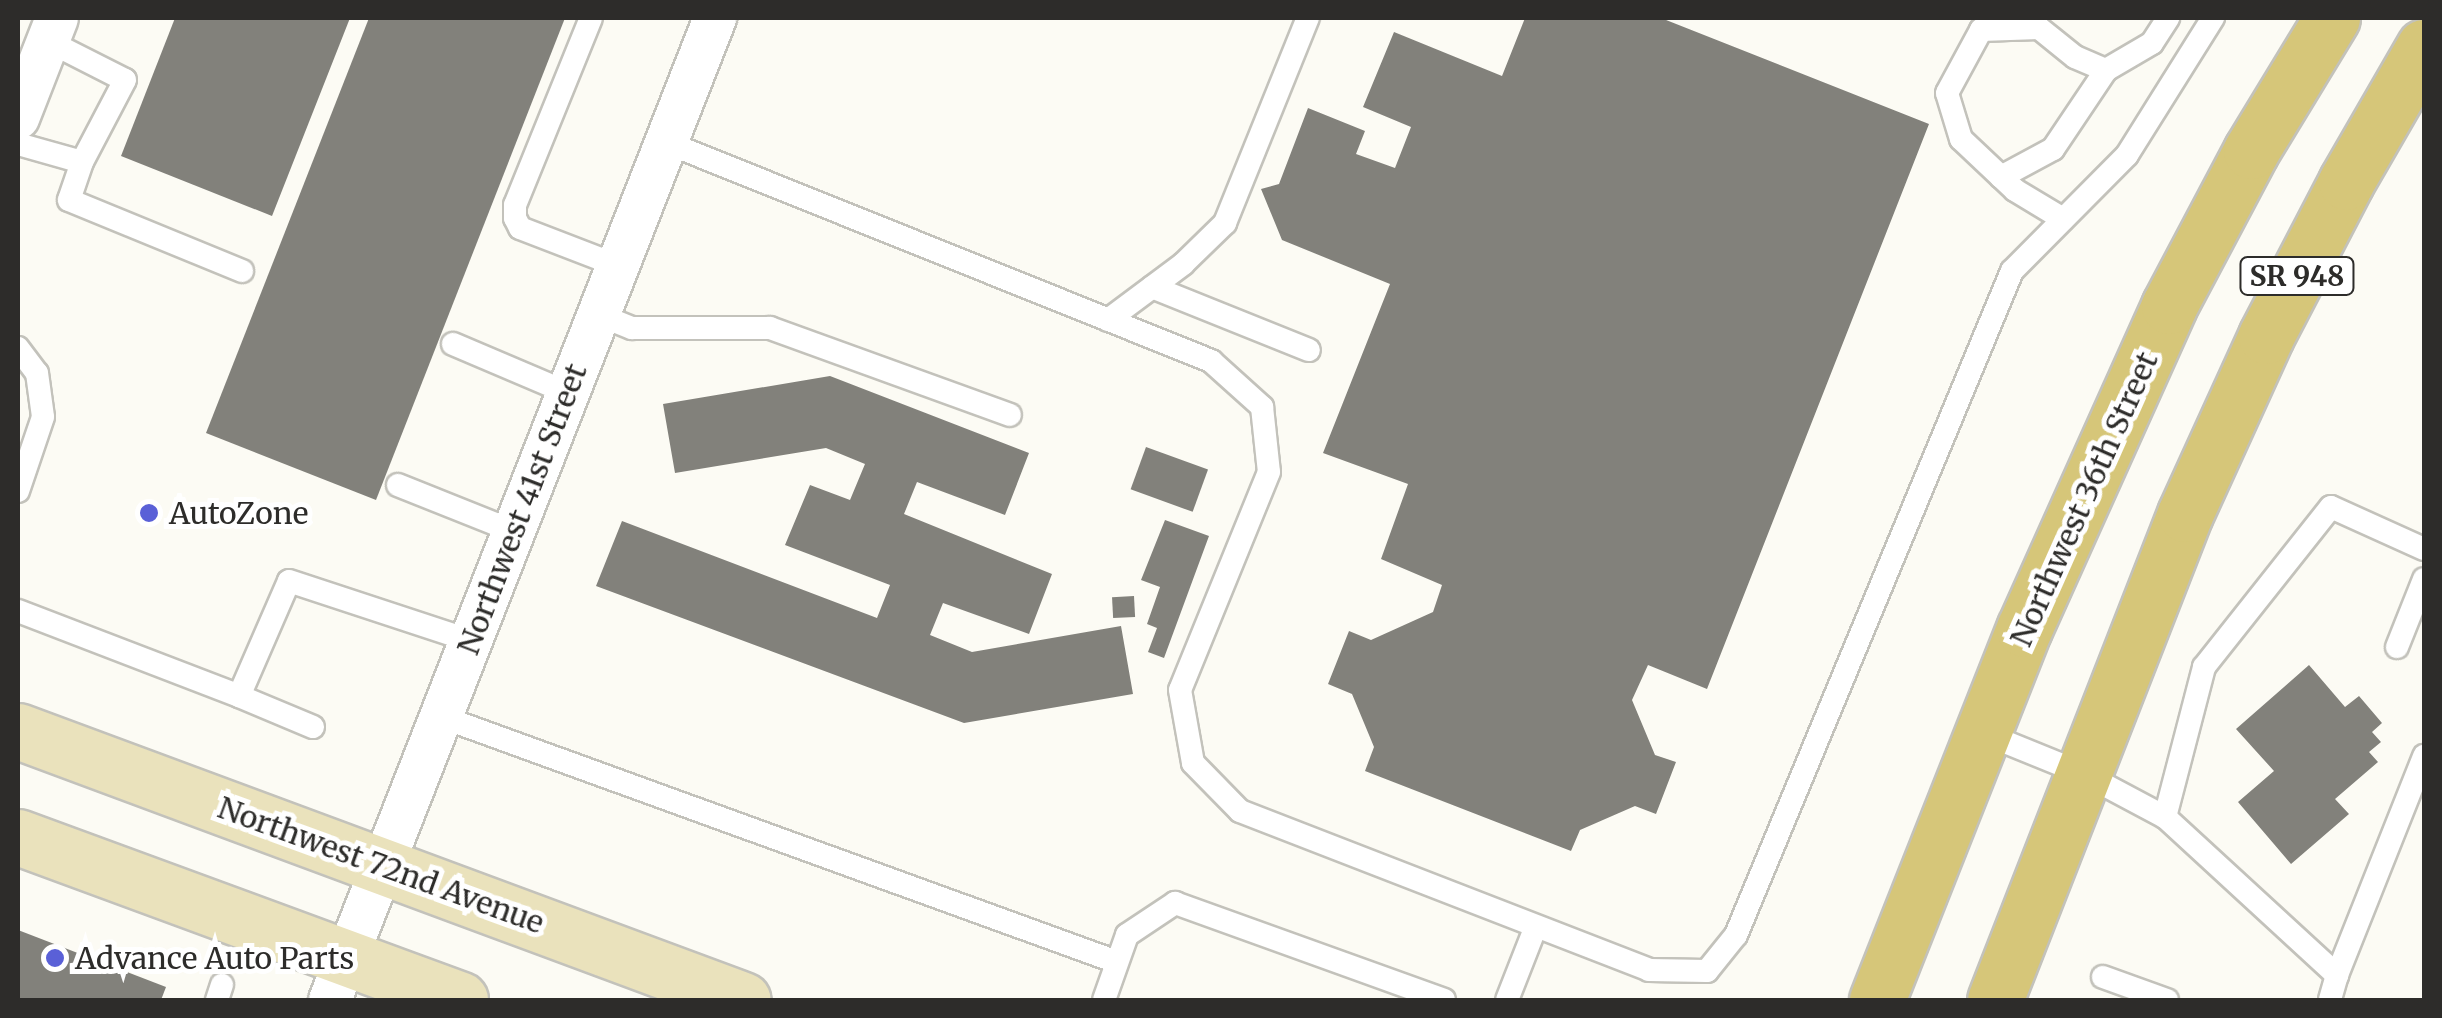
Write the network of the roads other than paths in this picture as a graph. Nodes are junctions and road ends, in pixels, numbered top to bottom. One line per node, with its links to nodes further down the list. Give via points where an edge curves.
1 (592, 18): 16 (lane, via 515,218 520,228)
2 (715, 18): 11 (street, Northwest 41st Street)
3 (1308, 18): 18 (lane, via 1225,223)
4 (2168, 18): 9 (lane, via 2152,44)
5 (2213, 18): 15 (lane, via 2127,155)
6 (2332, 18): 38 (main road, Northwest 36th Street / SR 948, via 2170,306)
7 (52, 29): 10 (street); 13 (lane, via 125,80)
8 (2424, 46): 40 (main road, SR 948, via 2266,336 2185,514)
9 (2106, 70): 14 (lane, via 2053,149); 14 (lane, via 2075,57 2039,28 1981,30 1946,93 1961,138)
10 (18, 118)
11 (663, 141): 16 (street, Northwest 41st Street); 20 (lane)
12 (18, 144): 13 (lane)
13 (82, 162): 17 (lane, via 69,200)
14 (2001, 178): 15 (lane)
15 (2063, 219): 44 (lane, via 2012,271 1736,935 1707,971 1649,970)
16 (616, 265): 19 (street, Northwest 41st Street)
17 (242, 271)
18 (1152, 287): 20 (lane); 23 (lane)
19 (596, 314): 24 (street, Northwest 41st Street); 25 (lane, via 632,328 770,328)
20 (1108, 320): 44 (lane, via 1211,361 1262,407 1269,472 1180,690 1192,763 1240,811)
21 (453, 344): 24 (lane)
22 (18, 348): 27 (lane, via 37,372 43,417)
23 (1309, 350)
24 (566, 392): 28 (street, Northwest 41st Street)
25 (1010, 415)
26 (398, 485): 28 (lane)
27 (18, 490)
28 (513, 531): 32 (street, Northwest 41st Street)
29 (2424, 548): 41 (lane, via 2331,507 2204,667)
30 (2424, 579): 33 (lane)
31 (18, 610): 34 (lane)
32 (471, 641): 34 (lane, via 289,581); 35 (street, Northwest 41st Street)
33 (2397, 647)
34 (239, 696): 36 (lane)
35 (442, 716): 43 (street, Northwest 41st Street); 45 (lane)
36 (313, 727)
37 (18, 731): 43 (main road, Northwest 72nd Avenue)
38 (1983, 733): 40 (lane); 54 (main road, Northwest 36th Street / SR 948)
39 (2424, 756): 46 (lane)
40 (2084, 774): 41 (lane); 55 (main road, SR 948)
41 (2164, 817): 46 (lane)
42 (18, 837): 48 (main road)
43 (384, 866): 48 (street, Northwest 41st Street); 50 (main road, Northwest 72nd Avenue)
44 (1536, 926): 53 (lane)
45 (1117, 962): 51 (lane); 52 (lane, via 1126,935 1175,903)
46 (2337, 976): 57 (lane)
47 (2103, 977): 56 (lane)
48 (339, 979): 49 (main road)
49 (460, 1000)
50 (743, 1000)
51 (1104, 1000)
52 (1444, 1000)
53 (1506, 1000)
54 (1877, 1000)
55 (1995, 1000)
56 (2167, 1000)
57 (2330, 1000)

